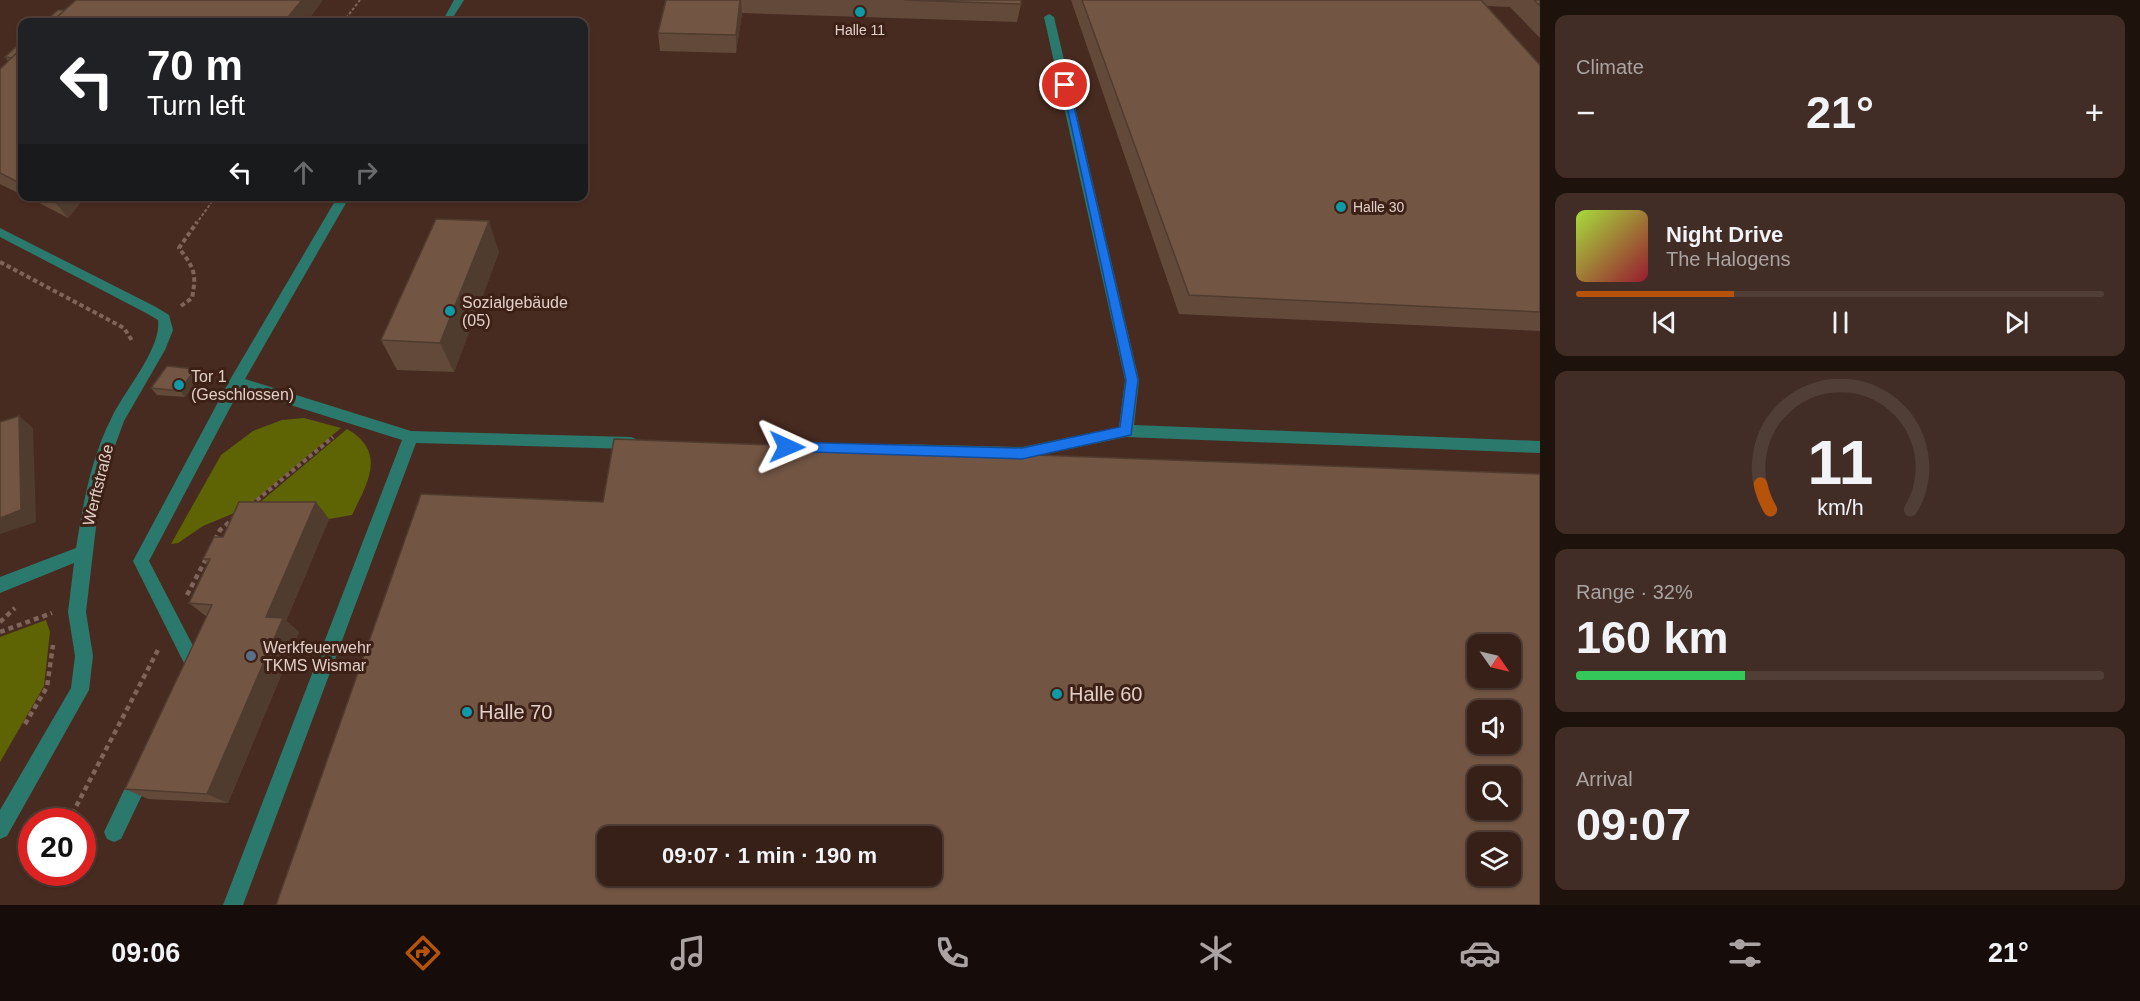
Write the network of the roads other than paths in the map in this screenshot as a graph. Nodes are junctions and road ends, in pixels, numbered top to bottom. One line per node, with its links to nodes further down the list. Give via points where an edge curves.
1 (459, 0): 3 (street)
2 (1049, 17): 7 (street, via 1132,380)
3 (448, 18)
4 (341, 201): 6 (street)
5 (0, 232): 12 (street, Werftstraße, via 164,318 166,330 158,350 117,420 104,454)
6 (236, 382): 8 (street); 14 (street, via 141,561)
7 (1126, 431): 10 (street); 11 (street, via 1022,453)
8 (411, 437): 9 (street); 18 (street)
9 (651, 443)
10 (1540, 447)
11 (878, 449)
12 (83, 552): 13 (street); 16 (street, Werftstraße, via 77,612 84,656 80,690)
13 (0, 585)
14 (194, 678)
15 (149, 760): 17 (street)
16 (0, 829)
17 (114, 832)
18 (233, 905)

